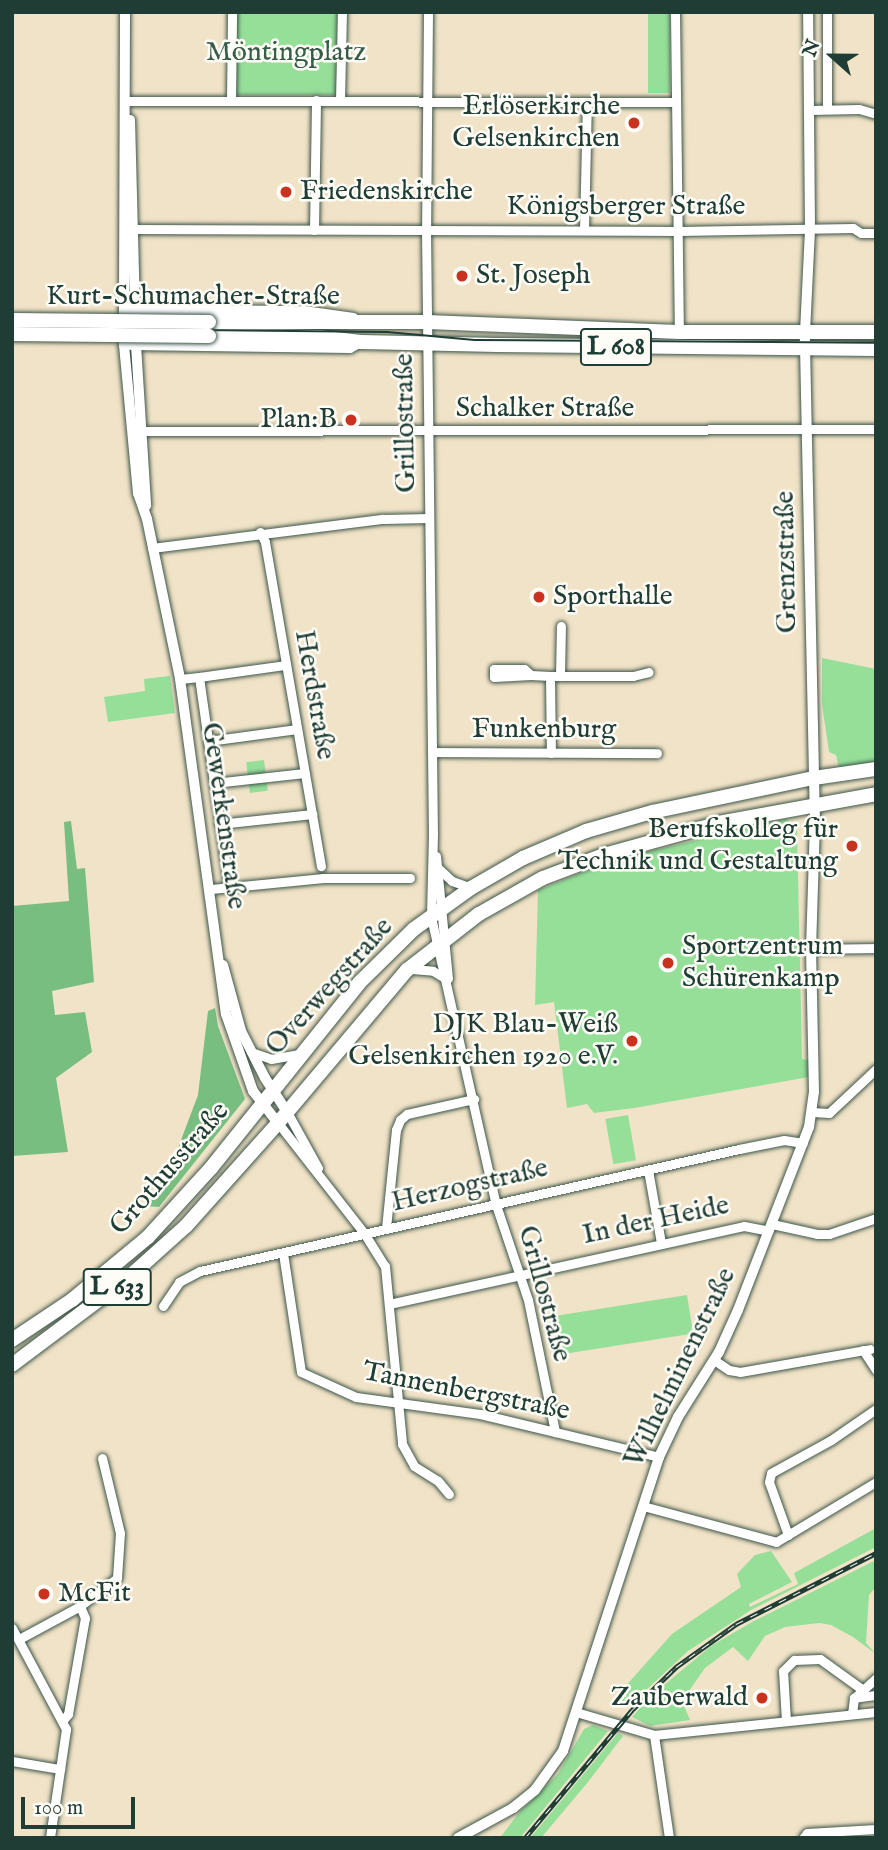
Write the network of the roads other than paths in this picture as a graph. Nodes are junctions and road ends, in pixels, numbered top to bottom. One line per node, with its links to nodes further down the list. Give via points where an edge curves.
1 (125, 12): 12 (street)
2 (232, 12): 8 (street)
3 (342, 12): 10 (street)
4 (428, 12): 11 (street, Grillostraße)
5 (675, 12): 14 (street)
6 (808, 12): 16 (street, Grenzstraße)
7 (827, 12): 15 (street)
8 (231, 100): 9 (street); 12 (street)
9 (316, 100): 10 (street); 21 (street)
10 (340, 100): 11 (street)
11 (428, 100): 13 (street); 19 (street, Grillostraße)
12 (127, 101): 18 (street, via 132,135)
13 (587, 102): 14 (street); 22 (street)
14 (676, 102): 23 (street)
15 (827, 108): 16 (street); 17 (street)
16 (810, 110): 20 (street, Grenzstraße)
17 (876, 114)
18 (128, 229): 21 (street, Königsberger Straße); 25 (street); 26 (street)
19 (426, 229): 21 (street, Königsberger Straße); 22 (street, Königsberger Straße); 29 (street, Grillostraße)
20 (810, 229): 23 (street, Königsberger Straße); 24 (street, Königsberger Straße, via 853,228); 32 (street, Grenzstraße)
21 (314, 230)
22 (584, 230): 23 (street, Königsberger Straße)
23 (678, 231): 31 (street)
24 (876, 233)
25 (123, 309): 26 (street, Kurt-Schumacher-Straße); 37 (street)
26 (136, 309): 28 (street, Kurt-Schumacher-Straße, via 304,311); 38 (street)
27 (12, 320): 30 (main road, Kurt-Schumacher-Straße / L 608, bridge)
28 (374, 323): 29 (main road, Kurt-Schumacher-Straße / L 608); 30 (main road, Kurt-Schumacher-Straße / L 608)
29 (426, 323): 31 (main road, Kurt-Schumacher-Straße / L 608); 36 (street, Grillostraße)
30 (209, 329): 34 (main road, Kurt-Schumacher-Straße / L 608, bridge); 35 (main road, Kurt-Schumacher-Straße / L 608)
31 (679, 332): 32 (main road, Kurt-Schumacher-Straße / L 608)
32 (805, 332): 33 (main road, Kurt-Schumacher-Straße / L 608); 40 (street, Grenzstraße)
33 (876, 332)
34 (12, 334)
35 (361, 342): 36 (main road, Kurt-Schumacher-Straße / L 608); 38 (street, Kurt-Schumacher-Straße, via 350,348)
36 (428, 343): 40 (main road, Kurt-Schumacher-Straße / L 608); 44 (street, Grillostraße)
37 (124, 345): 38 (street, Kurt-Schumacher-Straße); 43 (street)
38 (136, 345): 43 (street)
39 (876, 349): 40 (main road, Kurt-Schumacher-Straße / L 608)
40 (805, 350): 41 (street, Grenzstraße)
41 (806, 429): 42 (street, Schalker Straße); 44 (street, Schalker Straße); 62 (street, Grenzstraße)
42 (876, 429)
43 (135, 431): 44 (street, Schalker Straße); 47 (street, Gewerkenstraße, via 138,493)
44 (429, 431): 45 (street, Grillostraße)
45 (429, 518): 46 (street); 57 (street, Grillostraße)
46 (260, 532): 47 (street); 49 (street, Herdstraße)
47 (152, 548): 54 (street, Gewerkenstraße)
48 (561, 626): 52 (street)
49 (286, 666): 53 (street); 55 (street, Herdstraße)
50 (649, 672): 52 (street)
51 (531, 676): 52 (street)
52 (555, 676): 58 (street)
53 (199, 677): 54 (street); 56 (street, Gewerkenstraße)
54 (180, 679): 74 (street, Gewerkenstraße)
55 (297, 729): 56 (street); 61 (street, Herdstraße)
56 (208, 741): 63 (street, Gewerkenstraße)
57 (432, 752): 58 (street, Funkenburg); 68 (street, Grillostraße)
58 (551, 753): 59 (street, Funkenburg)
59 (657, 754)
60 (876, 769): 62 (main road, Overwegstraße / L 633)
61 (304, 773): 63 (street); 66 (street, Herdstraße)
62 (814, 778): 65 (street, Grenzstraße); 73 (main road, Overwegstraße / L 633, via 652,812 586,831 523,858)
63 (214, 783): 67 (street, Gewerkenstraße)
64 (876, 794): 65 (main road, Overwegstraße / L 633)
65 (815, 803): 76 (main road, Overwegstraße / L 633, via 686,831 555,873 478,914); 78 (street, Grenzstraße)
66 (312, 814): 67 (street); 69 (street, Herdstraße)
67 (219, 824): 72 (street, Gewerkenstraße)
68 (433, 834): 70 (street, Grillostraße); 75 (street, Grillostraße)
69 (321, 866)
70 (438, 868): 73 (street); 75 (street, Grillostraße)
71 (410, 878): 72 (street, via 323,878)
72 (229, 887): 74 (street)
73 (471, 888): 75 (main road, Overwegstraße / L 633)
74 (211, 889): 79 (street, Gewerkenstraße)
75 (436, 914): 76 (street, Grillostraße); 84 (main road, Overwegstraße / L 633, via 414,929 359,983)
76 (440, 943): 80 (main road, Overwegstraße / L 633); 81 (street, Grillostraße); 82 (street, Grillostraße)
77 (876, 948): 78 (street)
78 (811, 949): 89 (street, Grenzstraße)
79 (221, 959): 83 (street, Gewerkenstraße); 88 (street, Gewerkenstraße, via 226,1014 239,1059)
80 (407, 970): 81 (street, via 421,968); 90 (main road, Overwegstraße / L 633)
81 (443, 977): 82 (street, Grillostraße)
82 (450, 1004): 87 (street, Grillostraße)
83 (251, 1052): 84 (street, via 271,1059); 86 (street, Gewerkenstraße)
84 (300, 1055): 86 (main road, Overwegstraße / L 633)
85 (876, 1069): 89 (street, via 829,1113)
86 (272, 1090): 88 (main road, Overwegstraße / L 633); 90 (street, Gewerkenstraße)
87 (474, 1099): 94 (street, Grillostraße); 97 (street, via 407,1114 400,1121)
88 (261, 1102): 90 (street, Gewerkenstraße); 104 (main road, Grothusstraße / L 633, via 211,1168 148,1237 72,1300)
89 (812, 1112): 91 (street, Wilhelminenstraße)
90 (283, 1118): 93 (street, Gewerkenstraße); 93 (street, Gewerkenstraße); 106 (main road, Grothusstraße / L 633, via 186,1226 145,1264)
91 (803, 1143): 92 (street, Herzogstraße, via 784,1140); 96 (street, Wilhelminenstraße)
92 (648, 1170): 94 (street, Herzogstraße); 99 (street)
93 (325, 1182): 98 (street, Gewerkenstraße)
94 (495, 1202): 97 (street, Herzogstraße); 101 (street, Grillostraße)
95 (876, 1218): 96 (street, In der Heide, via 829,1234)
96 (771, 1227): 99 (street, In der Heide, via 750,1225); 105 (street, Wilhelminenstraße)
97 (386, 1228): 98 (street, Herzogstraße)
98 (364, 1233): 100 (street, Herzogstraße); 102 (street, Gewerkenstraße, via 385,1266)
99 (661, 1243): 101 (street, In der Heide)
100 (284, 1254): 103 (street, Herzogstraße, via 188,1276 174,1287); 108 (street, Tannenbergstraße, via 301,1372 356,1397)
101 (520, 1273): 102 (street, In der Heide); 110 (street, Grillostraße)
102 (389, 1304): 108 (street, Gewerkenstraße)
103 (163, 1306)
104 (12, 1340)
105 (713, 1360): 107 (street, via 740,1372 866,1350); 111 (street, Wilhelminenstraße)
106 (12, 1365)
107 (876, 1370)
108 (396, 1400): 110 (street, Tannenbergstraße); 114 (street, Gewerkenstraße, via 406,1455)
109 (876, 1409): 116 (street, via 771,1473 769,1482)
110 (555, 1432): 111 (street, Tannenbergstraße)
111 (659, 1457): 115 (street, Wilhelminenstraße)
112 (102, 1458): 117 (street, via 120,1533 117,1578)
113 (876, 1482): 116 (street)
114 (449, 1494)
115 (643, 1506): 116 (street, via 776,1542); 124 (street, Wilhelminenstraße)
116 (788, 1535)
117 (80, 1606): 119 (street); 127 (street, via 85,1618)
118 (12, 1628): 119 (street)
119 (19, 1639): 127 (street)
120 (876, 1678): 121 (street)
121 (863, 1690): 123 (street); 128 (street, via 820,1659 794,1660 783,1676)
122 (876, 1695): 123 (street)
123 (855, 1698): 126 (street)
124 (576, 1712): 129 (street); 134 (street, Wilhelminenstraße, via 557,1763 536,1790)
125 (876, 1712): 126 (street)
126 (852, 1714): 128 (street)
127 (64, 1720): 131 (street)
128 (786, 1721): 129 (street)
129 (654, 1735): 135 (street)
130 (12, 1760): 131 (street)
131 (60, 1769): 133 (street)
132 (876, 1829): 136 (street, via 807,1833)
133 (50, 1838)
134 (458, 1838)
135 (669, 1838)
136 (803, 1838)

